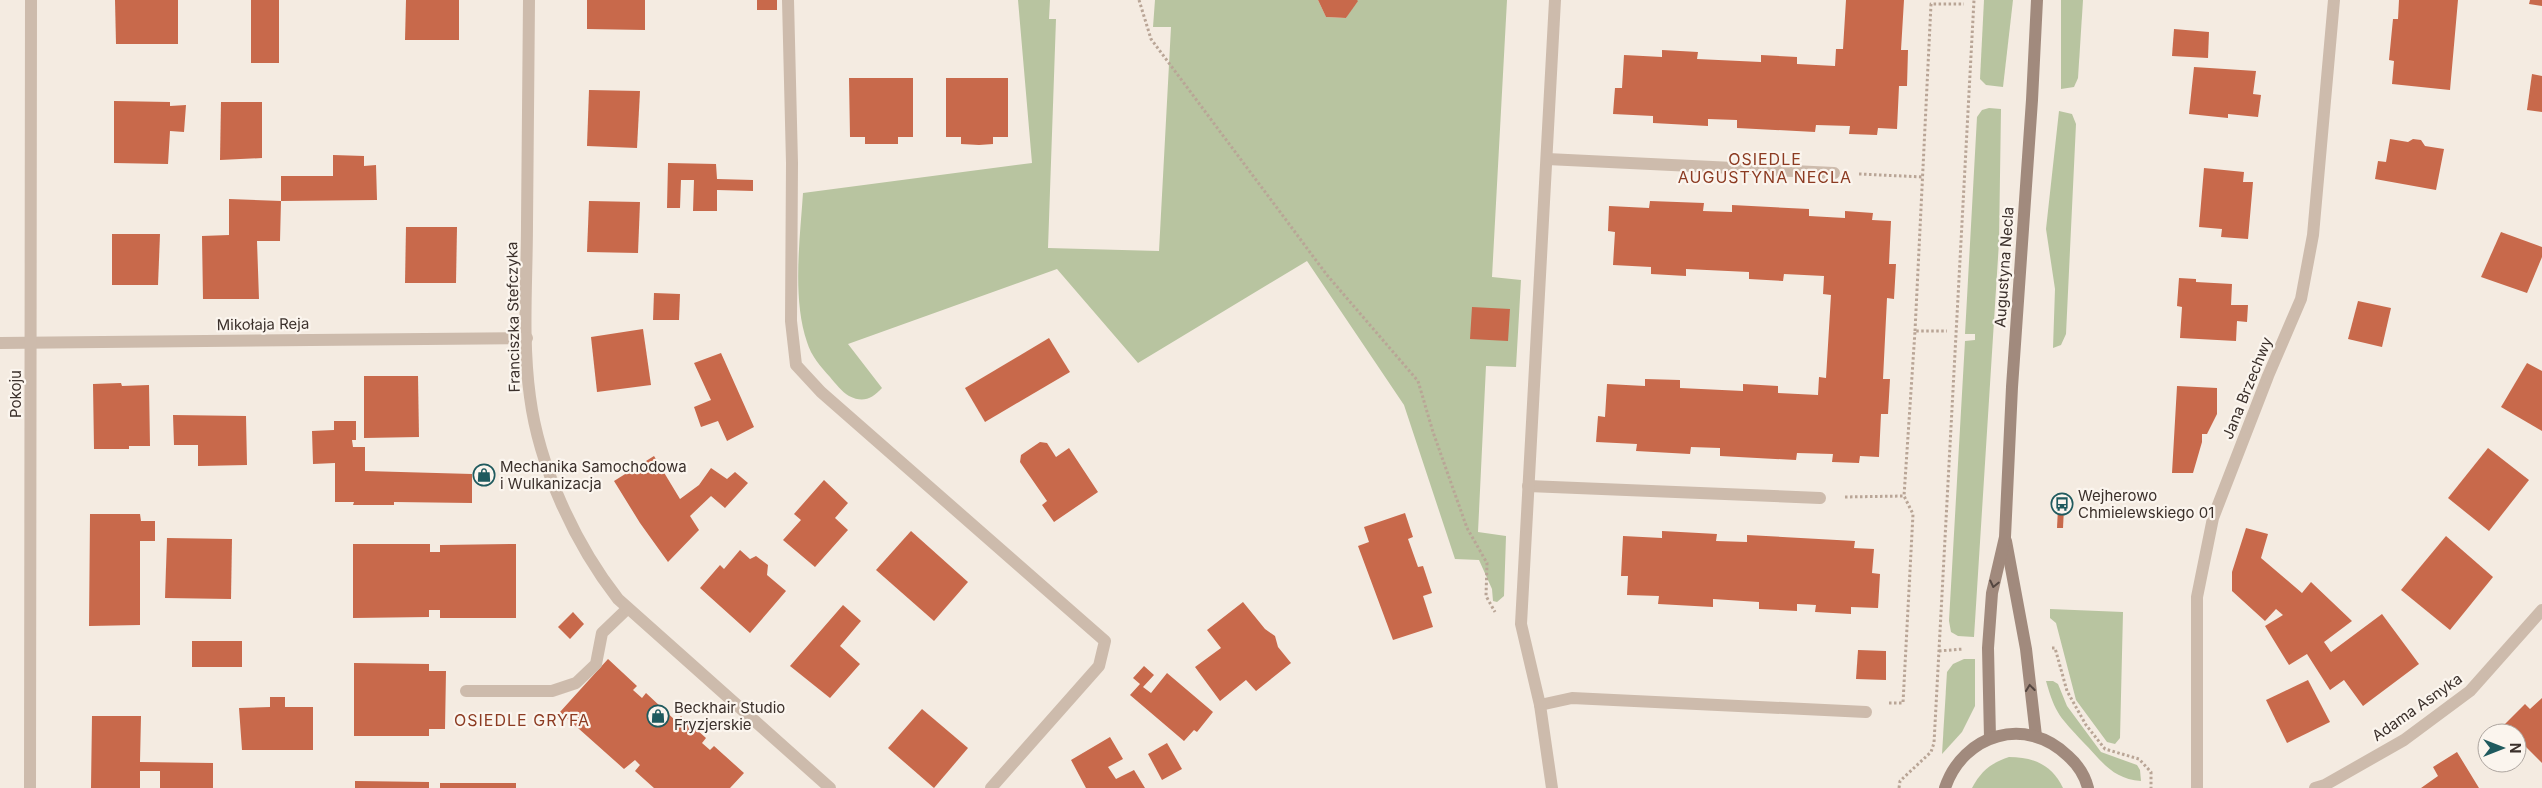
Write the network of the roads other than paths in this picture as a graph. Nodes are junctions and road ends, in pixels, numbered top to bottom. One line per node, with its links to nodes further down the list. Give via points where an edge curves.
1 (31, 0): 11 (street, Pokoju)
2 (529, 0): 9 (street, Franciszka Stefczyka)
3 (788, 0): 25 (street, via 792,164 790,321 796,366 821,392 1105,641 1099,666)
4 (1555, 0): 7 (street)
5 (2037, 0): 14 (main road, Augustyna Necla, via 2012,387)
6 (2334, 0): 28 (street, Jana Brzechwy, via 2313,235 2301,299 2213,518 2198,597)
7 (1547, 159): 8 (street); 12 (street)
8 (1834, 174)
9 (527, 338): 11 (street, Mikołaja Reja); 15 (street, Franciszka Stefczyka, via 530,397 542,450 571,525 603,580)
10 (0, 343): 11 (street, Mikołaja Reja)
11 (31, 343): 23 (street, Pokoju)
12 (1528, 486): 13 (street); 18 (street, via 1521,624)
13 (1820, 498)
14 (2006, 537): 20 (main road, Augustyna Necla, one-way to 14, via 2026,649); 21 (main road, Augustyna Necla, one-way to 21, via 1992,593 1988,648)
15 (627, 609): 17 (street, via 602,633 596,664 576,683 552,691); 24 (street, Franciszka Stefczyka)
16 (2542, 610): 29 (street, Adama Asnyka, via 2470,691 2404,740)
17 (466, 691)
18 (1540, 705): 19 (street, via 1572,698); 26 (street)
19 (1866, 712)
20 (2036, 736): 21 (main road, via 2013,733); 22 (main road, via 2058,746 2076,764)
21 (1990, 738): 27 (main road, via 1967,751 1950,772)
22 (2091, 787)
23 (30, 788)
24 (830, 788)
25 (991, 788)
26 (1552, 788)
27 (1945, 788)
28 (2197, 788)
29 (2315, 788)

